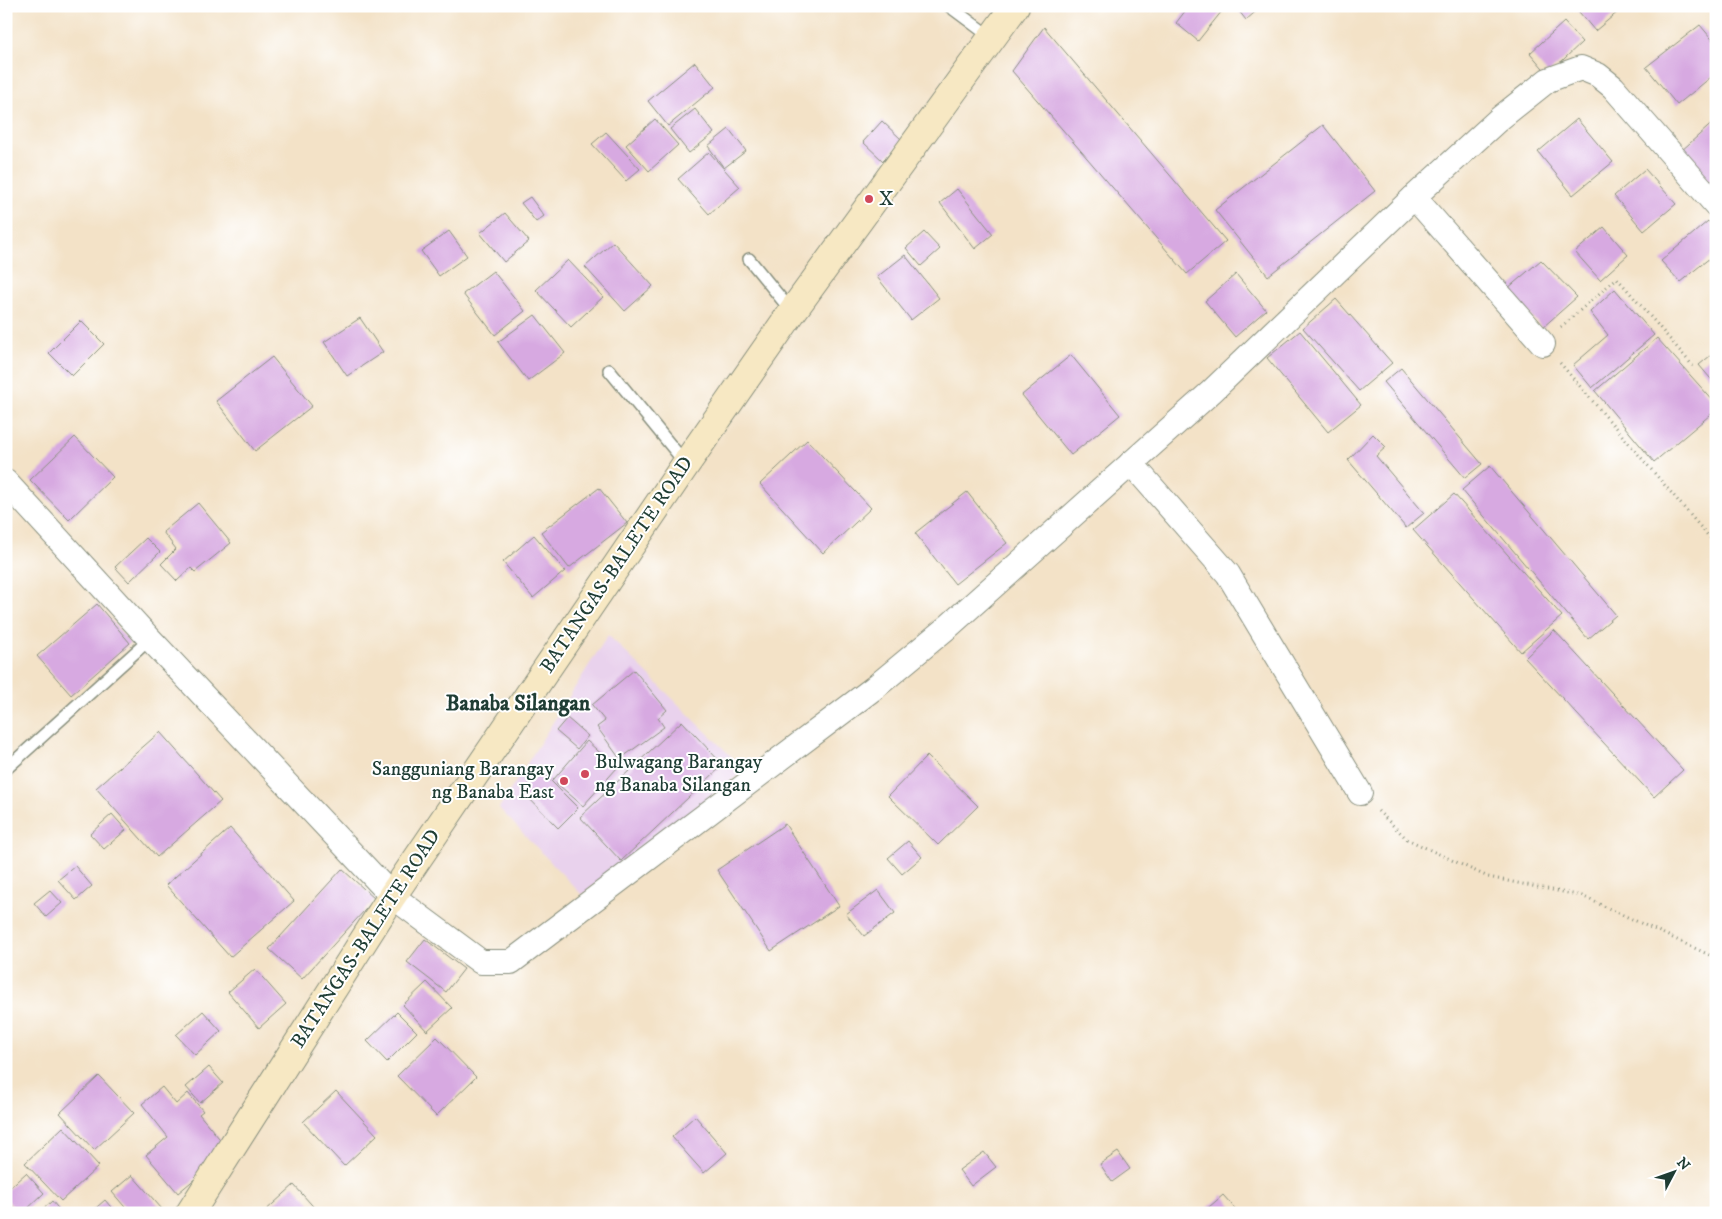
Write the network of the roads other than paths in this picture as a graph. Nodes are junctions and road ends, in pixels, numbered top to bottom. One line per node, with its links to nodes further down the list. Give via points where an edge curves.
1 (949, 6): 3 (lane)
2 (1015, 6): 3 (main road, BATANGAS-BALETE ROAD)
3 (992, 38): 7 (main road, BATANGAS-BALETE ROAD)
4 (1414, 197): 5 (street, via 1499,119 1548,80 1581,68 1598,75 1613,87); 8 (street); 10 (street, via 1211,392)
5 (1716, 205)
6 (749, 259): 7 (lane)
7 (792, 312): 11 (main road, BATANGAS-BALETE ROAD)
8 (1543, 344)
9 (609, 370): 11 (lane)
10 (1131, 463): 15 (street, via 1228,574); 16 (street, via 950,625 874,688 511,962 481,962)
11 (686, 464): 16 (main road, BATANGAS-BALETE ROAD)
12 (6, 482): 13 (street)
13 (150, 639): 14 (lane); 16 (street)
14 (6, 769)
15 (1360, 793)
16 (392, 896): 17 (main road, BATANGAS-BALETE ROAD)
17 (190, 1213)

